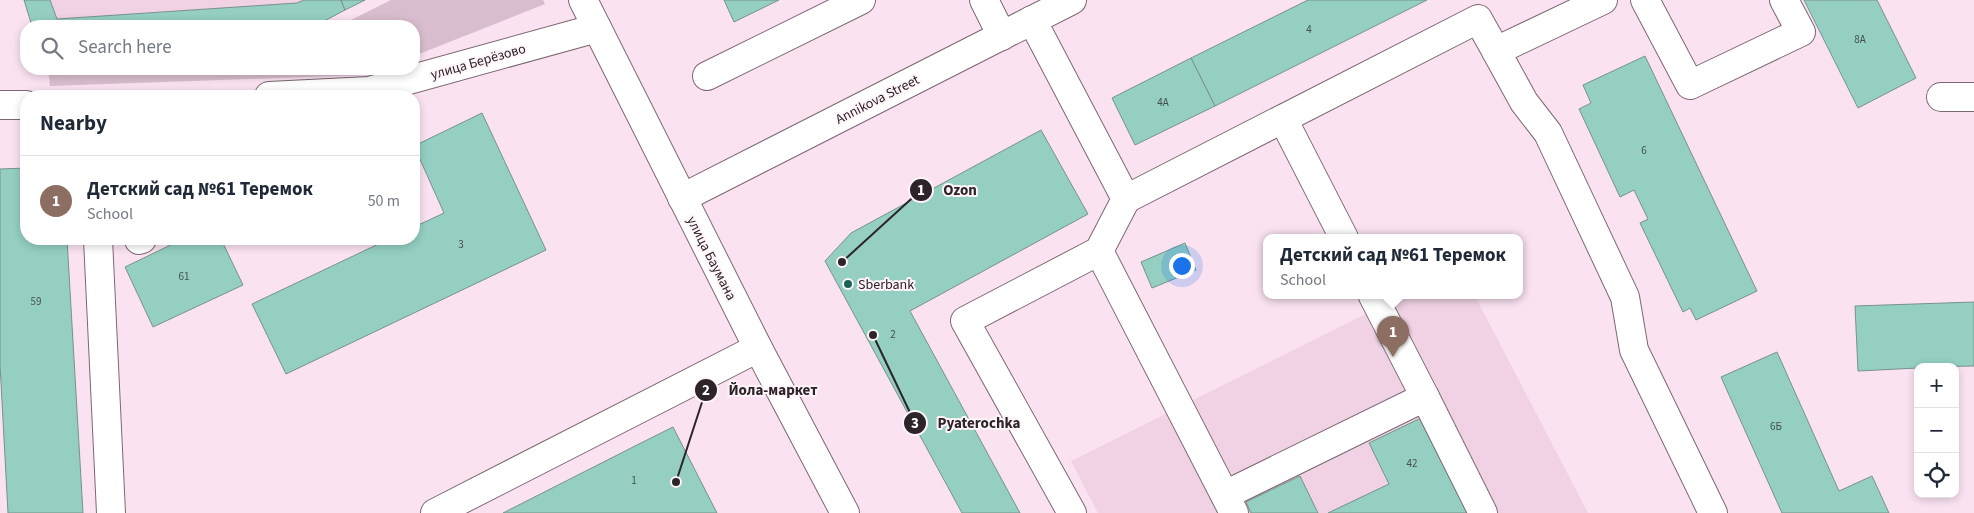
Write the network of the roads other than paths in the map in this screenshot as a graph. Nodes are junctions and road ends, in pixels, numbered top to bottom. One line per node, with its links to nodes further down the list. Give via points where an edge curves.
1 (583, 0): 9 (street, улица Баумана)
2 (862, 0): 12 (street)
3 (984, 0): 10 (street)
4 (1072, 0): 8 (street, Annikova Street)
5 (1602, 0): 11 (street)
6 (1645, 0): 7 (street, via 1690,85 1801,32)
7 (1784, 0)
8 (1032, 20): 10 (street, Annikova Street); 20 (street)
9 (597, 28): 13 (street, улица Берёзово); 19 (street, улица Баумана)
10 (1002, 36): 19 (street, Annikova Street)
11 (1496, 51): 18 (street, via 1478,19); 33 (street, via 1524,102 1548,133 1625,297 1634,350)
12 (707, 76)
13 (375, 90)
14 (1974, 97): 15 (street)
15 (1941, 98)
16 (0, 105): 17 (street)
17 (20, 105)
18 (1283, 119): 20 (street); 21 (street)
19 (682, 198): 25 (street, улица Баумана)
20 (1126, 199): 23 (street)
21 (1342, 234)
22 (98, 245): 28 (street)
23 (1099, 251): 27 (street); 31 (street, via 966,321)
24 (1376, 299): 26 (street)
25 (758, 348): 29 (street); 30 (street, улица Баумана)
26 (1425, 397): 27 (street); 32 (street)
27 (1229, 504)
28 (111, 513)
29 (435, 513)
30 (845, 513)
31 (1072, 513)
32 (1483, 513)
33 (1713, 513)

